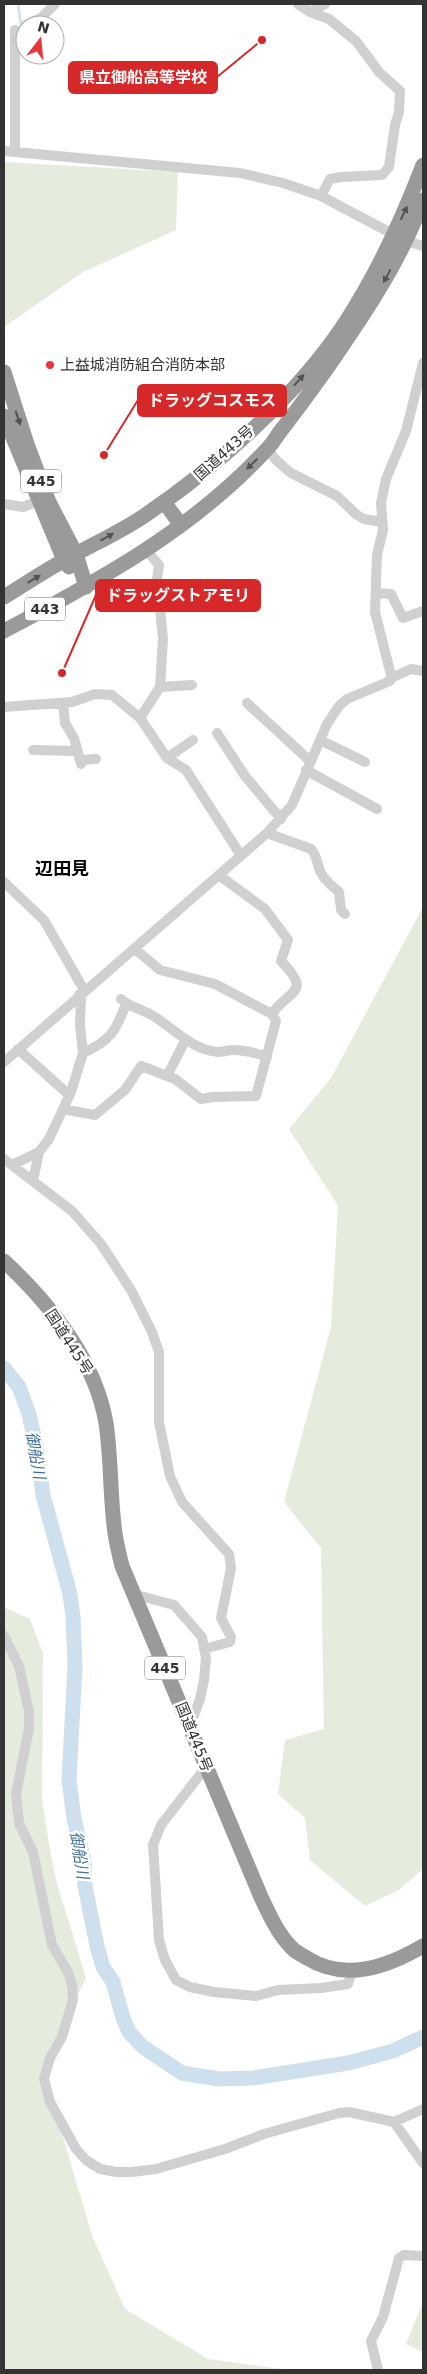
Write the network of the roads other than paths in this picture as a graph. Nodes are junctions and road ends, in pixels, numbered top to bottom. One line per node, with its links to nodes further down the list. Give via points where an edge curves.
1 (55, 4): 5 (street)
2 (298, 4): 4 (street)
3 (325, 4): 4 (street)
4 (310, 12): 12 (street, via 328,19 356,41 379,72 400,91 389,168 382,176 330,180)
5 (44, 15)
6 (15, 30): 7 (street)
7 (4, 36)
8 (15, 65): 10 (street)
9 (4, 151): 10 (street)
10 (15, 152): 12 (street, via 240,173)
11 (423, 165): 14 (highway, 国道443号 / 443, one-way to 11)
12 (321, 196): 14 (street)
13 (423, 200): 14 (highway, 国道443号 / 443)
14 (400, 238): 15 (street); 19 (highway, 国道443号 / 443, one-way to 14, via 320,356); 20 (highway, 国道443号 / 443, one-way to 20, via 379,290 308,397)
15 (423, 246)
16 (423, 369): 24 (street, via 406,430 386,479 381,503)
17 (4, 372): 27 (highway, 445, one-way to 27, via 28,447)
18 (4, 416): 21 (highway, 445)
19 (249, 431): 20 (highway); 22 (highway, 国道443号 / 443)
20 (268, 449): 24 (street, via 291,473 330,492 364,519); 25 (highway, 国道443号 / 443, one-way to 25, via 223,492)
21 (38, 501): 23 (street, via 23,507); 27 (highway, 445)
22 (164, 502): 25 (highway); 27 (highway, 国道443号 / 443, one-way to 22)
23 (4, 504)
24 (382, 522): 29 (street)
25 (181, 525): 26 (highway, 国道443号 / 443)
26 (146, 550): 28 (highway, 国道443号 / 443); 36 (street, via 159,565 157,579 163,639)
27 (70, 557): 28 (highway, 445); 30 (highway, 国道443号 / 443, one-way to 27)
28 (86, 588): 32 (highway, 国道443号 / 443)
29 (376, 593): 31 (street, via 391,594 403,618); 34 (street, via 375,612)
30 (4, 597)
31 (423, 611)
32 (4, 631)
33 (423, 671): 34 (street, via 411,669)
34 (391, 678): 43 (street, via 382,686 347,699 332,714)
35 (192, 685): 36 (street)
36 (160, 687): 40 (street)
37 (63, 703): 39 (street); 40 (street, via 104,693 121,701); 45 (street, via 65,723 74,738)
38 (247, 703): 49 (street)
39 (4, 707)
40 (140, 718): 46 (street)
41 (217, 733): 51 (street, via 245,776)
42 (194, 740): 46 (street)
43 (320, 740): 48 (street); 49 (street)
44 (33, 750): 45 (street)
45 (79, 758): 47 (street)
46 (167, 758): 53 (street, via 186,770)
47 (96, 759)
48 (365, 762)
49 (308, 765): 50 (street); 51 (street, via 299,791)
50 (377, 809)
51 (281, 819): 52 (street)
52 (267, 833): 53 (street); 56 (street, via 311,850 316,855 321,874 339,892 341,910)
53 (240, 854): 54 (street)
54 (220, 876): 57 (street); 59 (street, via 265,909 288,940 282,961 295,975 297,986)
55 (4, 882): 58 (street, via 44,920)
56 (345, 914)
57 (135, 949): 58 (street); 59 (street, via 160,970 215,984)
58 (82, 993): 61 (street); 62 (street, via 80,1025)
59 (272, 1014): 63 (street, via 276,1021)
60 (186, 1039): 62 (street, via 149,1013 123,1001 119,1023 110,1038); 63 (street, via 219,1052 234,1050); 65 (street)
61 (18, 1049): 64 (street); 66 (street)
62 (83, 1053): 66 (street)
63 (267, 1057): 65 (street, via 254,1097 201,1099)
64 (4, 1062)
65 (166, 1076): 67 (street, via 141,1066 125,1090 95,1115)
66 (69, 1095): 67 (street)
67 (63, 1109): 68 (street)
68 (39, 1152): 69 (street); 70 (street)
69 (8, 1162): 70 (street)
70 (33, 1182): 74 (street, via 72,1211 101,1244 132,1290 152,1332 159,1352 160,1422 170,1476 182,1502 229,1554 231,1568 221,1618 231,1637 230,1642)
71 (4, 1261): 72 (highway, 国道445号 / 445, via 35,1290 84,1359 97,1388 106,1422 114,1527 122,1566)
72 (133, 1594): 74 (street, via 174,1604 202,1637); 75 (highway, 国道445号 / 445)
73 (4, 1636): 80 (street, via 19,1666 29,1712 29,1728 16,1794 19,1823 33,1852 52,1945 72,1984 73,2000 44,2079 50,2102 76,2149 100,2168 132,2172 156,2169 339,2113 349,2112)
74 (204, 1649): 75 (street, via 204,1680)
75 (190, 1726): 76 (highway, 国道445号 / 445)
76 (206, 1767): 78 (highway, 国道445号 / 445, via 261,1897 291,1947 320,1966); 78 (street, via 162,1825 153,1845 159,1940 176,1980 214,1992 256,1996 278,1990 348,1984)
77 (423, 1946): 78 (highway, 国道445号 / 445, via 390,1963)
78 (352, 1972)
79 (423, 2108): 80 (street)
80 (394, 2122): 81 (street)
81 (423, 2163)
82 (423, 2256): 83 (street, via 404,2254 400,2258 383,2317 371,2341)
83 (378, 2370)

